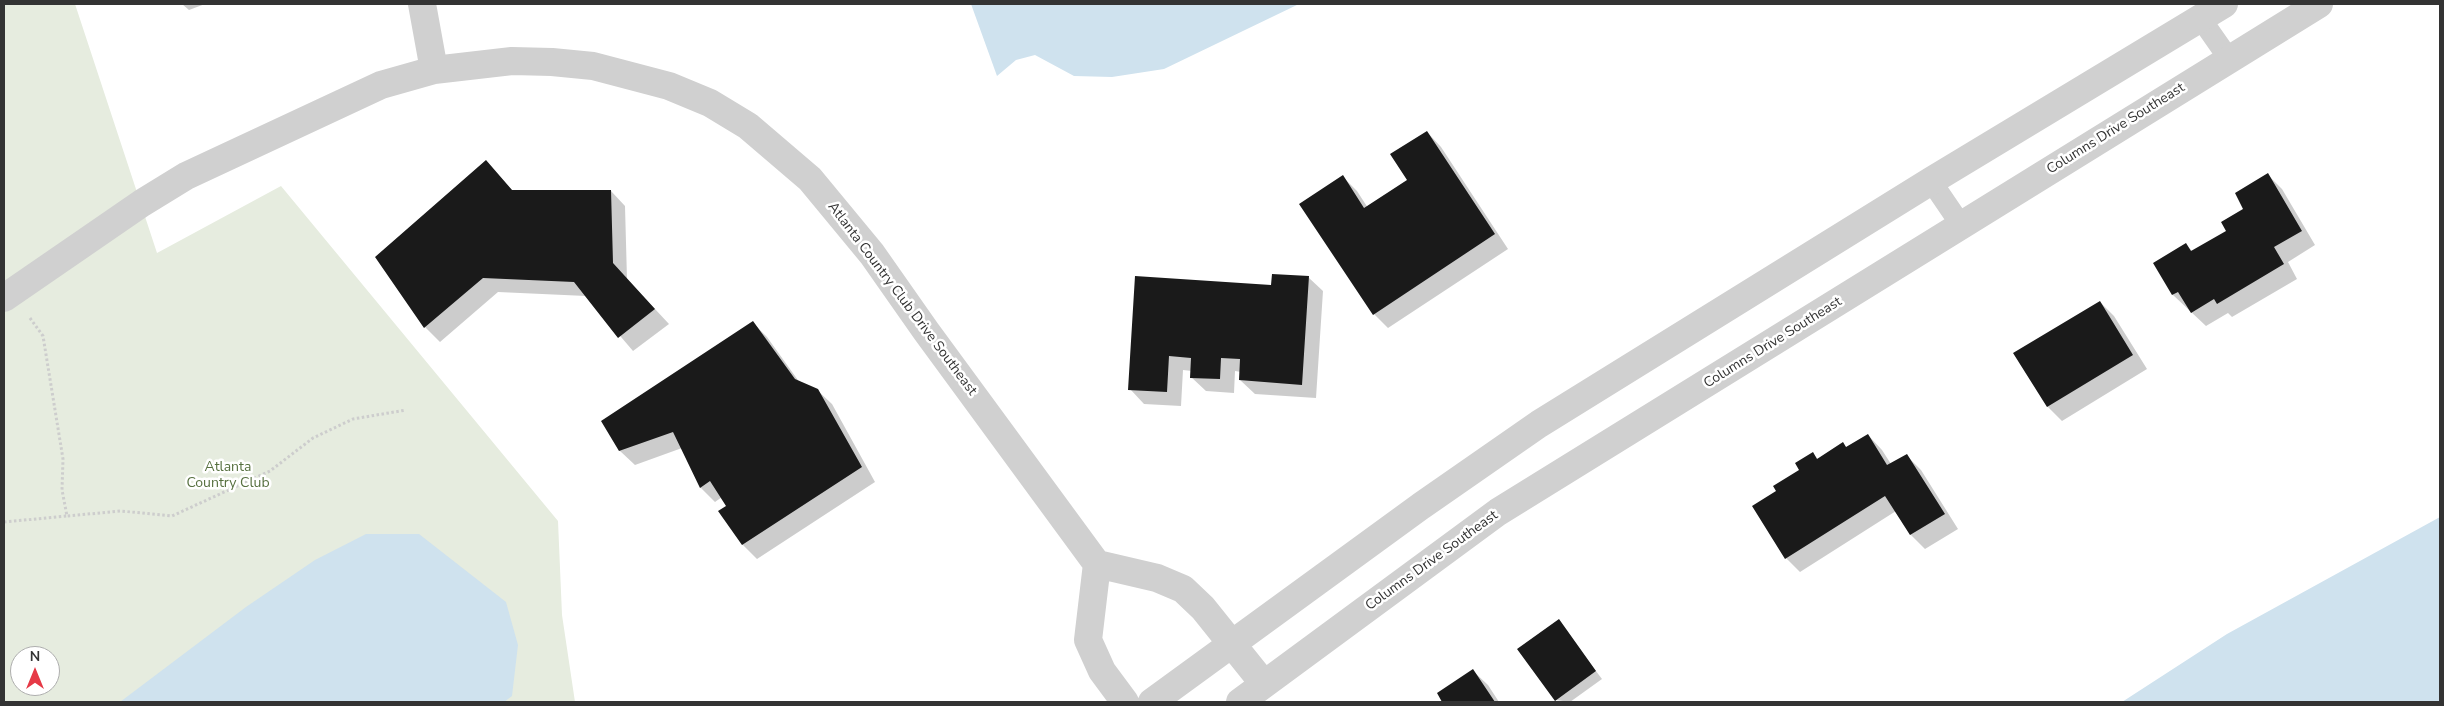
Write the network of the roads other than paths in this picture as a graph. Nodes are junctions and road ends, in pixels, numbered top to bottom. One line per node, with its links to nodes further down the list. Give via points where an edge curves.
1 (422, 4): 5 (street)
2 (2319, 4): 4 (street, Columns Drive Southeast)
3 (2214, 9): 4 (lane); 6 (street)
4 (2229, 59): 7 (street, Columns Drive Southeast)
5 (434, 70): 8 (street, Atlanta Country Club Drive Southeast, via 381,85 186,176 142,203); 9 (street, Atlanta Country Club Drive Southeast, via 512,61 593,66 669,86 710,103 748,126 810,179 842,215)
6 (1931, 181): 7 (lane); 10 (street, via 1539,424 1420,506)
7 (1961, 225): 11 (street, Columns Drive Southeast, via 1498,512)
8 (14, 304)
9 (1098, 564): 10 (street, via 1157,578 1183,589); 12 (street, via 1088,640 1102,671)
10 (1232, 644): 11 (street); 13 (street)
11 (1264, 684): 14 (street, Columns Drive Southeast)
12 (1125, 702)
13 (1152, 702)
14 (1240, 702)

